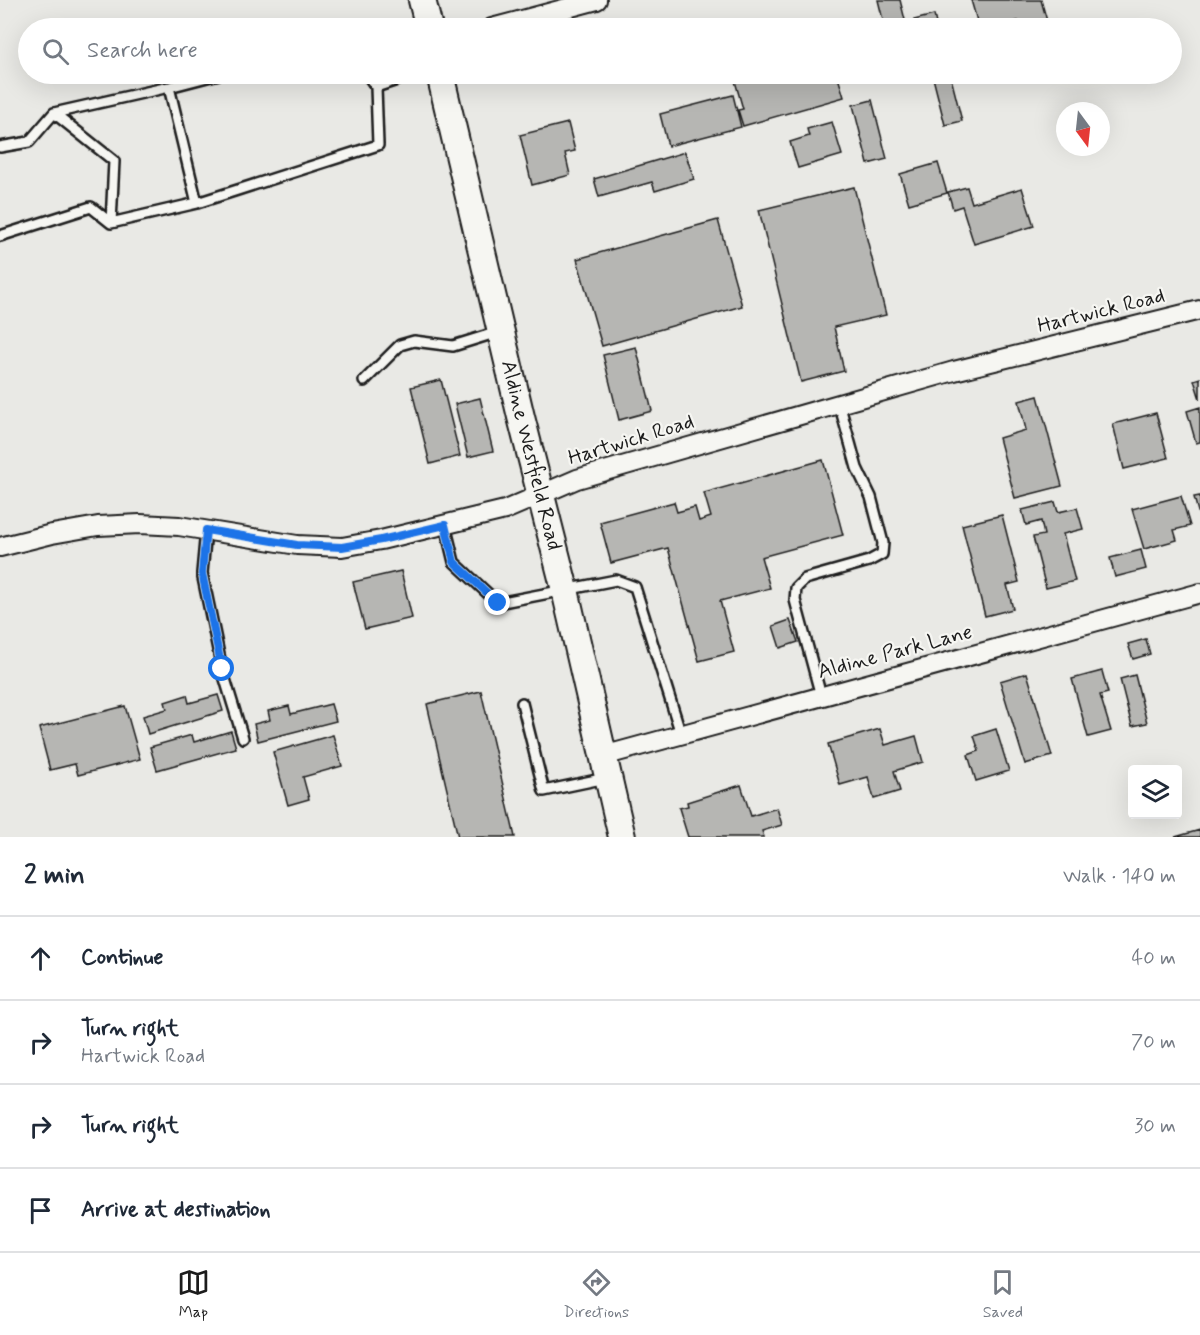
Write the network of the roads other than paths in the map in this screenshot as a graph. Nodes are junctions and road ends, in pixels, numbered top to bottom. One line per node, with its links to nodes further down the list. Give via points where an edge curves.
1 (422, 0): 3 (main road)
2 (597, 0): 4 (street)
3 (426, 18)
4 (530, 18)
5 (181, 84): 9 (lane)
6 (374, 84): 10 (lane)
7 (385, 84): 10 (lane)
8 (442, 84): 17 (main road, Aldine Westfield Road)
9 (169, 87): 11 (lane); 13 (lane)
10 (376, 87): 13 (lane, via 378,145)
11 (54, 113): 12 (lane, via 28,142); 14 (lane, via 114,161)
12 (0, 147)
13 (197, 202): 14 (lane)
14 (111, 223): 15 (lane, via 91,207)
15 (0, 237)
16 (1200, 310): 19 (street, Hartwick Road)
17 (501, 331): 18 (lane, via 453,346 414,341 400,345); 20 (main road, Aldine Westfield Road)
18 (364, 381)
19 (839, 404): 20 (street, Hartwick Road, via 616,467); 26 (lane, via 884,543 882,554 869,561 805,579 796,588 795,600)
20 (541, 494): 21 (street, Hartwick Road, via 505,510); 24 (main road, Aldine Westfield Road)
21 (445, 525): 22 (street, Hartwick Road, via 342,547 297,545); 24 (lane, via 454,562 498,603)
22 (206, 530): 23 (street, Hartwick Road, via 141,524 98,526); 29 (lane, via 202,573 222,669)
23 (0, 548)
24 (565, 590): 28 (lane, via 616,580 635,587); 30 (main road, Aldine Westfield Road)
25 (1200, 593): 26 (street, Aldine Park Lane)
26 (821, 696): 28 (street, Aldine Park Lane)
27 (522, 703): 30 (lane, via 544,791)
28 (681, 735): 30 (street, Aldine Park Lane)
29 (243, 738)
30 (605, 767): 31 (main road, Aldine Westfield Road)
31 (622, 837)

